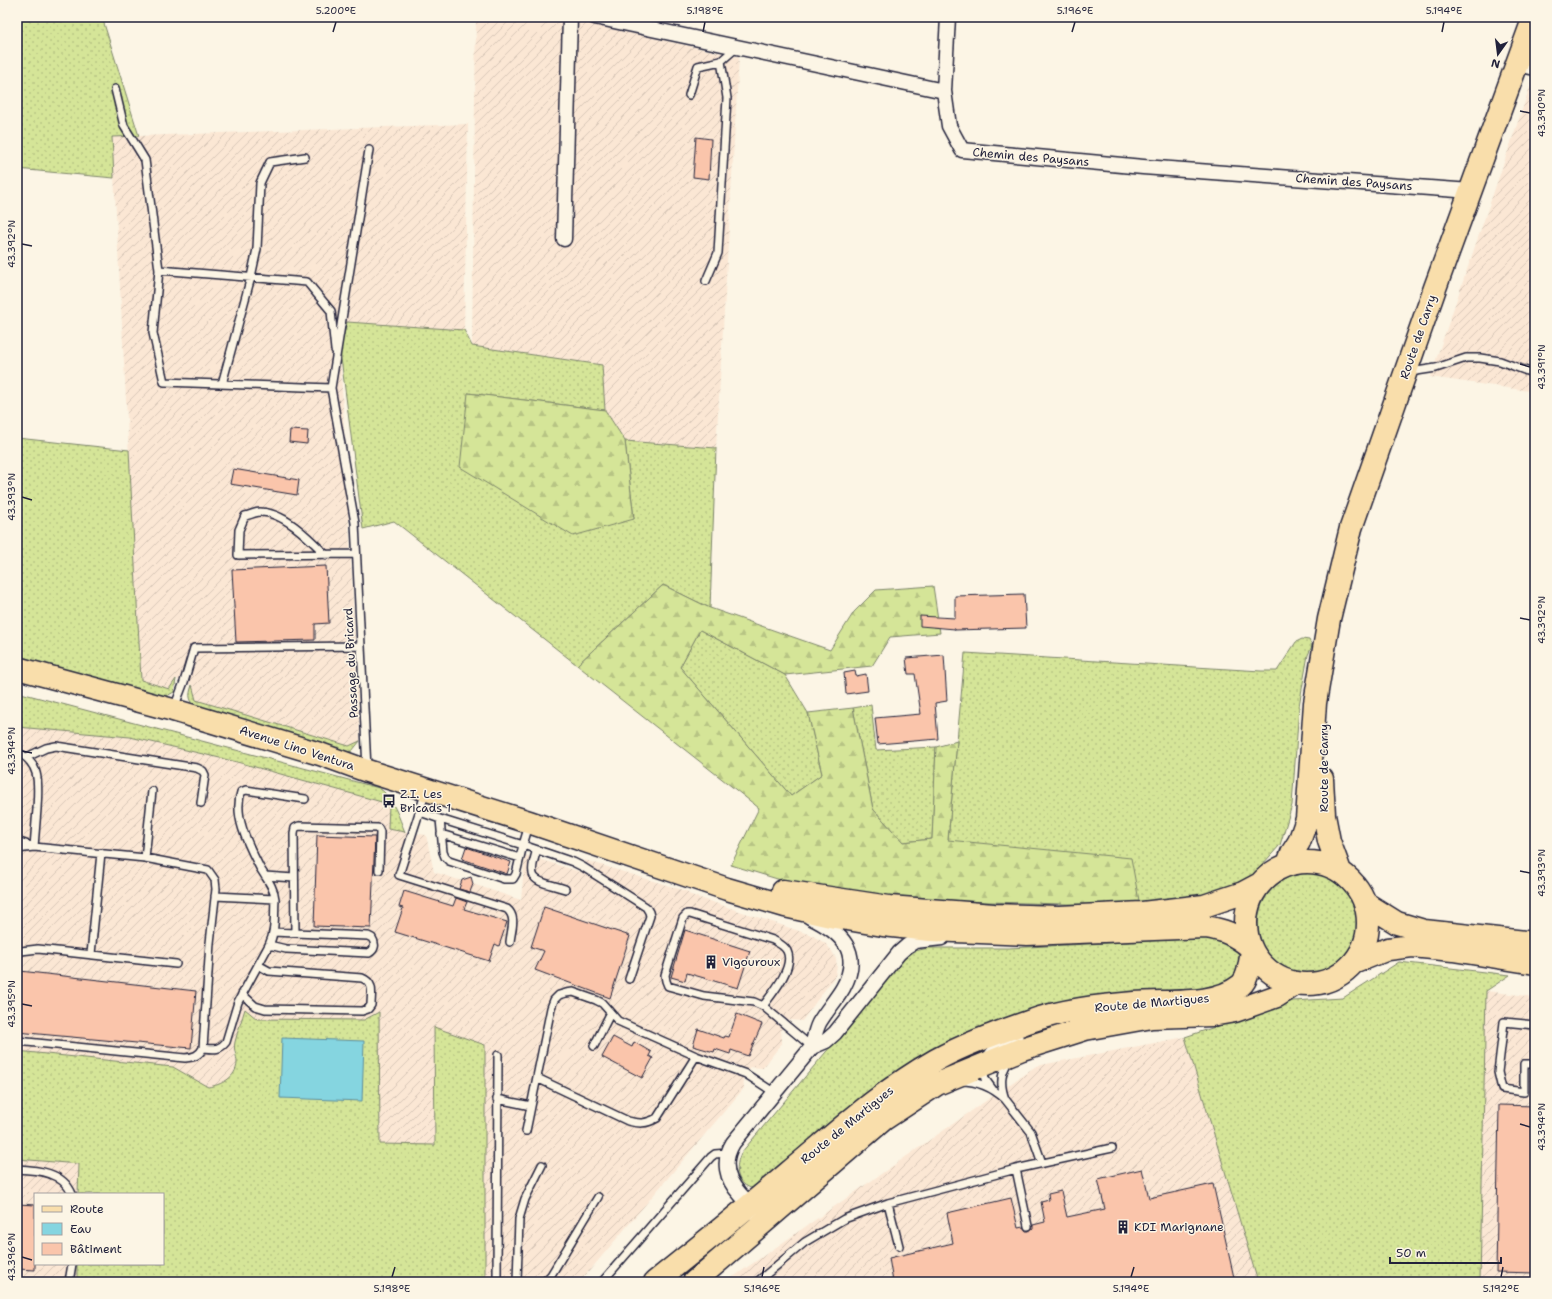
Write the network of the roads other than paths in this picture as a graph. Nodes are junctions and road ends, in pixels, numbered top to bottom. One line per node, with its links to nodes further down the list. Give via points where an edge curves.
1 (570, 17): 14 (street)
2 (595, 17): 5 (street)
3 (948, 17): 9 (street)
4 (1534, 17): 7 (main road, Route de Carry)
5 (736, 48): 6 (lane); 9 (street)
6 (722, 61): 10 (lane, via 698,66); 17 (lane, via 727,98 718,253)
7 (1526, 66): 13 (main road, Route de Carry)
8 (115, 89): 15 (lane, via 124,126 145,160)
9 (944, 91): 13 (street, Chemin des Paysans, via 949,126 962,150 1144,167)
10 (689, 95)
11 (368, 150): 18 (lane)
12 (305, 157): 16 (lane, via 270,162 260,183 257,249)
13 (1471, 191): 19 (main road, Route de Carry)
14 (564, 239)
15 (160, 270): 16 (lane); 21 (lane, via 153,333 164,382)
16 (251, 277): 18 (lane, via 307,282 332,311); 21 (lane)
17 (706, 281)
18 (335, 361): 22 (lane, Passage du Bricard)
19 (1406, 372): 20 (lane, via 1436,368 1466,358 1480,358 1500,361); 26 (main road, Route de Carry, via 1351,528 1329,618)
20 (1535, 374)
21 (222, 384): 22 (lane)
22 (331, 388): 23 (lane, Passage du Bricard, via 355,522)
23 (356, 554): 24 (lane); 25 (lane, Passage du Bricard)
24 (326, 555): 24 (lane, via 238,555 239,530 245,516 260,512 277,516 297,528)
25 (361, 646): 29 (lane, via 194,648); 32 (lane, Passage du Bricard)
26 (1322, 663): 50 (main road, Route de Carry, via 1315,703 1307,819); 52 (main road, Route de Carry, via 1324,815 1329,841)
27 (17, 668): 29 (main road, Avenue Lino Ventura)
28 (17, 684): 32 (main road, Avenue Lino Ventura, via 321,762)
29 (174, 710): 32 (main road, Avenue Lino Ventura)
30 (17, 752): 31 (lane)
31 (27, 757): 36 (lane, via 56,746 198,768 205,775); 44 (lane, via 39,783)
32 (368, 771): 33 (main road)
33 (427, 789): 37 (lane); 39 (main road)
34 (152, 791): 48 (lane)
35 (305, 799): 53 (lane, via 246,790 241,792 239,813 244,832)
36 (201, 803)
37 (420, 812): 38 (lane); 64 (lane, via 399,875 506,909 512,913 513,918)
38 (440, 818): 40 (lane); 43 (lane)
39 (530, 822): 41 (main road); 43 (lane)
40 (441, 834): 49 (lane, via 506,857); 49 (lane, via 443,852 449,861 476,867 509,880 516,874)
41 (577, 838): 55 (main road, via 738,882 816,897 889,907 986,914 1059,917 1142,913 1204,906 1243,893); 60 (main road)
42 (17, 841): 44 (lane)
43 (523, 845): 46 (lane); 49 (lane)
44 (34, 847): 45 (lane); 47 (lane)
45 (17, 849)
46 (537, 850): 56 (lane, via 531,868 532,875 536,880); 74 (lane, via 583,867 650,912)
47 (101, 853): 48 (lane); 69 (lane)
48 (146, 858): 57 (lane, via 208,870 215,880)
49 (520, 858)
50 (1288, 864): 52 (main road, via 1306,861 1324,864); 55 (main road, via 1276,869)
51 (379, 870): 54 (lane, via 378,828 299,826 295,828 294,833)
52 (1340, 871): 59 (main road, via 1355,885)
53 (265, 876): 54 (lane); 58 (lane, via 275,892)
54 (294, 878): 62 (lane)
55 (1258, 885): 67 (main road, via 1245,914 1245,930)
56 (565, 889)
57 (215, 896): 58 (lane); 86 (lane)
58 (275, 899): 61 (lane)
59 (1365, 903): 65 (main road, via 1397,923 1424,931); 70 (main road, via 1368,918 1367,935 1362,950)
60 (785, 906): 63 (main road, via 883,925); 85 (street, via 834,931 844,940 850,954 850,975 819,1023)
61 (273, 932): 62 (lane); 66 (lane)
62 (295, 933): 66 (lane, via 368,936 372,938 374,947 369,953 286,949)
63 (994, 933): 67 (main road, via 1205,927 1236,936); 85 (street, via 915,941 907,946 835,1033 826,1041)
64 (510, 942)
65 (1535, 943)
66 (269, 945): 73 (lane)
67 (1251, 948): 75 (main road, via 1263,966 1279,978); 78 (main road, Route de Martigues, via 1249,970 1243,984 1224,995 1204,1000 1135,1003)
68 (17, 954): 69 (lane, via 38,949)
69 (90, 954): 71 (lane)
70 (1353, 963): 72 (main road, via 1388,949 1412,946 1497,956); 75 (main road, via 1341,974 1326,981)
71 (176, 964)
72 (1535, 964)
73 (258, 965): 76 (lane); 76 (lane, via 269,971 362,978 371,985 371,1005 362,1011 265,1010 255,1006)
74 (629, 979)
75 (1297, 983): 83 (main road, Route de Martigues, via 1277,996 1236,1011 1212,1015 1145,1018)
76 (242, 994): 86 (lane, via 226,1042 217,1049)
77 (763, 1006): 77 (lane, via 786,972 788,952 773,940 687,914 683,918 665,975 668,986 704,996 754,1002); 85 (lane)
78 (1083, 1009): 80 (lane); 108 (main road, Route de Martigues, via 1032,1021 987,1037 936,1060 881,1094)
79 (610, 1014): 84 (lane); 88 (lane, via 618,1021); 91 (lane, via 602,1003 596,1000 573,992 559,995 551,1008)
80 (1050, 1024)
81 (1535, 1025): 90 (lane, via 1504,1022 1498,1072 1502,1088 1524,1092 1524,1064)
82 (17, 1041): 86 (lane, via 185,1058 194,1057)
83 (1022, 1042): 89 (main road, Route de Martigues); 96 (lane, via 1004,1068 1001,1085)
84 (594, 1046)
85 (812, 1047): 94 (street)
86 (203, 1048)
87 (498, 1055): 95 (lane)
88 (696, 1056): 91 (lane, via 657,1118 648,1123 628,1121); 94 (lane, via 746,1074)
89 (984, 1064): 92 (main road, Route de Martigues); 93 (lane, via 984,1079)
90 (1535, 1064)
91 (537, 1078): 97 (lane)
92 (937, 1084): 93 (lane, via 966,1081); 110 (main road, Route de Martigues, via 884,1118)
93 (993, 1090): 96 (lane)
94 (775, 1093): 100 (street, via 733,1143)
95 (497, 1099): 97 (lane); 114 (lane)
96 (1005, 1100): 101 (lane, via 1031,1132)
97 (531, 1106): 98 (lane)
98 (526, 1131)
99 (1112, 1148): 101 (lane)
100 (728, 1153): 108 (street, via 727,1174 734,1187); 117 (lane, via 715,1154 711,1157)
101 (1042, 1163): 103 (lane)
102 (542, 1165): 115 (lane, via 519,1219)
103 (1016, 1169): 107 (lane); 109 (lane)
104 (17, 1170): 105 (lane, via 46,1172 58,1178 70,1188)
105 (72, 1193)
106 (598, 1197): 116 (lane, via 551,1275)
107 (888, 1203): 111 (lane); 120 (lane, via 844,1219 805,1242)
108 (750, 1205): 110 (street, via 753,1215); 118 (main road, Route de Martigues)
109 (1028, 1226)
110 (742, 1242): 119 (main road, Route de Martigues)
111 (899, 1246)
112 (72, 1265): 113 (lane)
113 (69, 1282)
114 (497, 1282)
115 (517, 1282)
116 (544, 1282)
117 (602, 1282)
118 (655, 1282)
119 (694, 1282)
120 (757, 1282)

